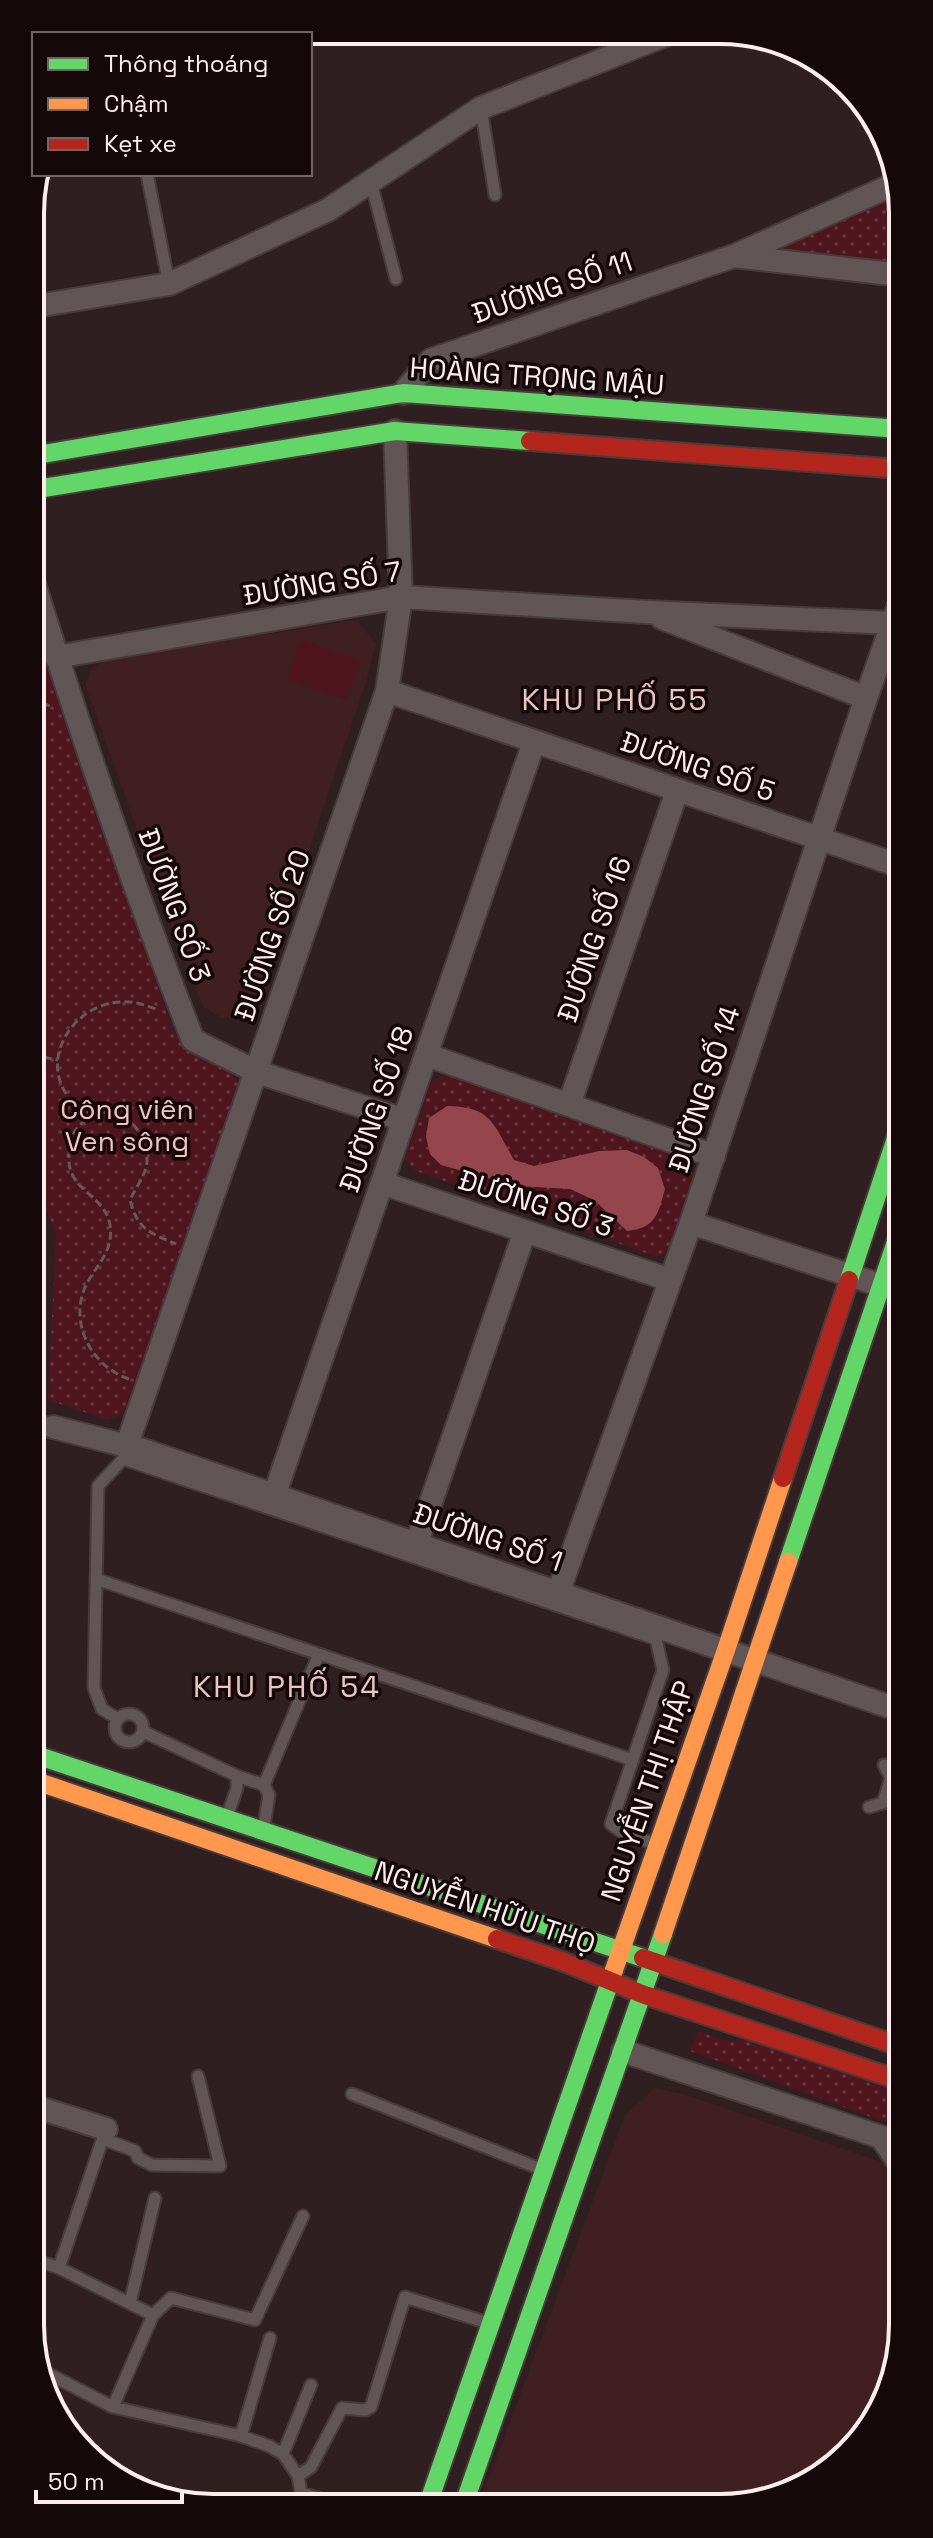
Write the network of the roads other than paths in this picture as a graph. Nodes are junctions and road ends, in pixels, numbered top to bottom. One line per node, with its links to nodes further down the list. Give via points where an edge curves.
1 (643, 44): 2 (street)
2 (481, 108): 4 (street); 6 (lane)
3 (147, 176): 10 (lane)
4 (371, 182): 9 (lane); 10 (street, via 328,210)
5 (887, 187): 7 (street, ĐƯỜNG SỐ 11)
6 (495, 195)
7 (734, 256): 8 (street, ĐƯỜNG SỐ 11); 12 (street, ĐƯỜNG SỐ 11, via 431,360)
8 (889, 274)
9 (396, 279)
10 (169, 284): 11 (street)
11 (44, 305)
12 (403, 393): 14 (main road); 15 (main road, HOÀNG TRỌNG MẬU); 16 (main road, HOÀNG TRỌNG MẬU)
13 (889, 430): 15 (main road, HOÀNG TRỌNG MẬU)
14 (395, 431): 15 (main road, HOÀNG TRỌNG MẬU); 18 (main road, HOÀNG TRỌNG MẬU); 19 (street, ĐƯỜNG SỐ 20)
15 (758, 438): 17 (main road, HOÀNG TRỌNG MẬU)
16 (44, 454)
17 (889, 467)
18 (44, 488)
19 (401, 597): 20 (street, ĐƯỜNG SỐ 7); 24 (street, ĐƯỜNG SỐ 7); 25 (street, ĐƯỜNG SỐ 20)
20 (646, 612): 21 (street, ĐƯỜNG SỐ 7); 26 (street, ĐƯỜNG SỐ 7)
21 (889, 612)
22 (44, 617): 24 (street, ĐƯỜNG SỐ 3)
23 (889, 632): 26 (street, ĐƯỜNG SỐ 14)
24 (56, 657): 32 (street, ĐƯỜNG SỐ 3, via 193,1040)
25 (387, 691): 27 (street, ĐƯỜNG SỐ 5); 32 (street, ĐƯỜNG SỐ 20)
26 (866, 698): 29 (street, ĐƯỜNG SỐ 14)
27 (534, 742): 28 (street, ĐƯỜNG SỐ 5); 31 (street, ĐƯỜNG SỐ 18)
28 (677, 791): 29 (street, ĐƯỜNG SỐ 5); 33 (street, ĐƯỜNG SỐ 16)
29 (819, 838): 30 (street, ĐƯỜNG SỐ 5); 35 (street, ĐƯỜNG SỐ 14)
30 (889, 862)
31 (427, 1055): 33 (street); 34 (street, ĐƯỜNG SỐ 18)
32 (257, 1072): 34 (street, ĐƯỜNG SỐ 3); 45 (street, ĐƯỜNG SỐ 20, via 148,1386)
33 (569, 1105): 35 (street)
34 (404, 1120): 37 (street, ĐƯỜNG SỐ 18)
35 (714, 1156): 38 (street, ĐƯỜNG SỐ 14)
36 (889, 1158): 40 (main road, NGUYỄN THỊ THẬP)
37 (382, 1183): 39 (street, ĐƯỜNG SỐ 3); 46 (street, ĐƯỜNG SỐ 18)
38 (691, 1223): 40 (street); 41 (street, ĐƯỜNG SỐ 14)
39 (525, 1231): 41 (street, ĐƯỜNG SỐ 3); 47 (street)
40 (850, 1274): 42 (street); 50 (main road, NGUYỄN THỊ THẬP)
41 (670, 1280): 49 (street, ĐƯỜNG SỐ 14)
42 (889, 1288)
43 (889, 1293): 52 (main road, via 849,1382)
44 (53, 1427): 45 (street, ĐƯỜNG SỐ 1)
45 (142, 1456): 46 (street, ĐƯỜNG SỐ 1); 48 (lane, via 123,1459 98,1486); 57 (lane, via 656,1639 663,1670)
46 (274, 1496): 47 (street, ĐƯỜNG SỐ 1)
47 (416, 1545): 49 (street, ĐƯỜNG SỐ 1)
48 (96, 1579): 51 (lane); 54 (lane, via 94,1688 102,1709)
49 (558, 1593): 50 (street, ĐƯỜNG SỐ 1)
50 (726, 1650): 52 (street, ĐƯỜNG SỐ 1); 66 (main road, NGUYỄN THỊ THẬP)
51 (319, 1654): 57 (lane); 63 (lane)
52 (755, 1661): 53 (street, ĐƯỜNG SỐ 1); 70 (main road)
53 (889, 1707)
54 (118, 1719): 55 (lane, via 137,1716); 55 (lane, via 115,1733 126,1743)
55 (144, 1732): 60 (lane)
56 (44, 1758): 65 (main road, NGUYỄN HỮU THỌ)
57 (633, 1760): 66 (lane, via 611,1824 626,1835)
58 (884, 1765): 59 (lane)
59 (889, 1774)
60 (237, 1776): 63 (lane); 65 (lane)
61 (44, 1784): 73 (main road, NGUYỄN HỮU THỌ)
62 (889, 1784): 64 (lane, via 883,1803)
63 (264, 1785): 65 (lane, via 269,1795)
64 (869, 1807)
65 (246, 1817): 68 (main road, NGUYỄN HỮU THỌ)
66 (658, 1844): 69 (main road, NGUYỄN THỊ THẬP)
67 (479, 1889): 68 (lane)
68 (489, 1906): 71 (main road, NGUYỄN HỮU THỌ)
69 (633, 1917): 70 (main road); 71 (main road, NGUYỄN THỊ THẬP)
70 (664, 1929): 72 (main road)
71 (621, 1950): 72 (main road, NGUYỄN HỮU THỌ); 73 (main road, NGUYỄN THỊ THẬP)
72 (653, 1962): 74 (main road); 76 (main road, NGUYỄN HỮU THỌ)
73 (610, 1981): 74 (main road, NGUYỄN HỮU THỌ); 75 (main road, NGUYỄN THỊ THẬP)
74 (642, 1994): 77 (main road); 79 (main road, NGUYỄN HỮU THỌ)
75 (595, 2026): 77 (main road); 86 (main road, NGUYỄN THỊ THẬP)
76 (889, 2043)
77 (626, 2045): 83 (street); 103 (main road)
78 (198, 2076): 82 (lane, via 220,2166 152,2165)
79 (889, 2077)
80 (352, 2094): 86 (lane)
81 (44, 2110): 82 (street)
82 (104, 2134): 90 (lane)
83 (873, 2134): 84 (street); 85 (lane)
84 (889, 2140)
85 (889, 2158)
86 (544, 2171): 93 (main road, NGUYỄN THỊ THẬP)
87 (155, 2198): 91 (lane)
88 (303, 2216): 92 (lane, via 255,2320 171,2298)
89 (44, 2263): 90 (lane)
90 (59, 2268): 91 (lane)
91 (130, 2303): 92 (lane)
92 (153, 2315): 97 (lane)
93 (490, 2324): 100 (lane, via 405,2297 371,2407 341,2409 311,2467); 102 (main road, NGUYỄN THỊ THẬP)
94 (270, 2338): 98 (lane)
95 (52, 2376): 97 (lane)
96 (311, 2385): 99 (lane)
97 (113, 2407): 98 (lane)
98 (241, 2436): 99 (lane)
99 (283, 2454): 100 (lane)
100 (298, 2476): 101 (lane)
101 (300, 2494)
102 (431, 2494)
103 (468, 2494)

